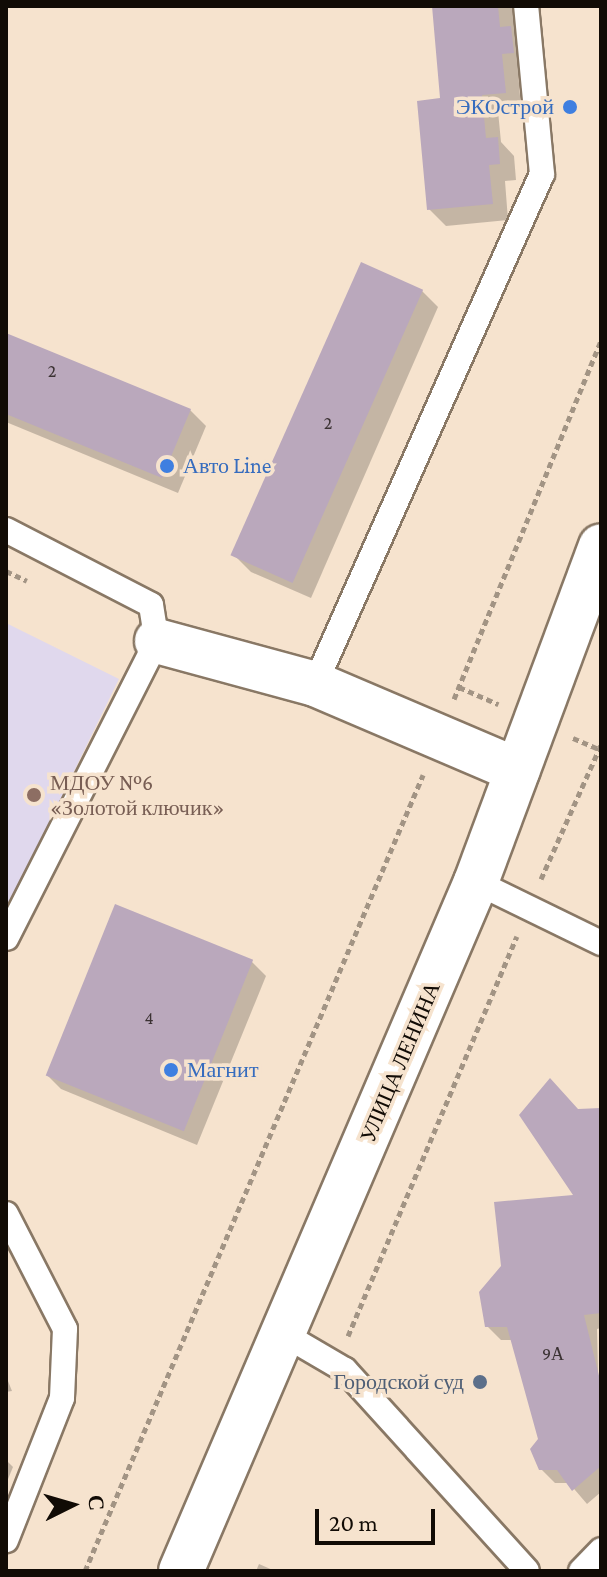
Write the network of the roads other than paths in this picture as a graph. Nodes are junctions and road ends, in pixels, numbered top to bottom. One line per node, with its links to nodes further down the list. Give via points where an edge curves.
1 (526, 6): 5 (lane, via 542,174)
2 (6, 530): 4 (lane, via 151,605)
3 (601, 546): 6 (street, УЛИЦА ЛЕНИНА)
4 (157, 641): 5 (street); 8 (lane)
5 (315, 684): 6 (street)
6 (517, 770): 7 (street, УЛИЦА ЛЕНИНА)
7 (476, 882): 9 (lane); 11 (street, УЛИЦА ЛЕНИНА)
8 (6, 938)
9 (601, 943)
10 (6, 1214): 12 (lane, via 65,1329 62,1398)
11 (285, 1335): 14 (street, УЛИЦА ЛЕНИНА); 15 (lane, via 336,1365)
12 (6, 1540)
13 (601, 1550): 16 (lane)
14 (181, 1571)
15 (527, 1571)
16 (581, 1571)

